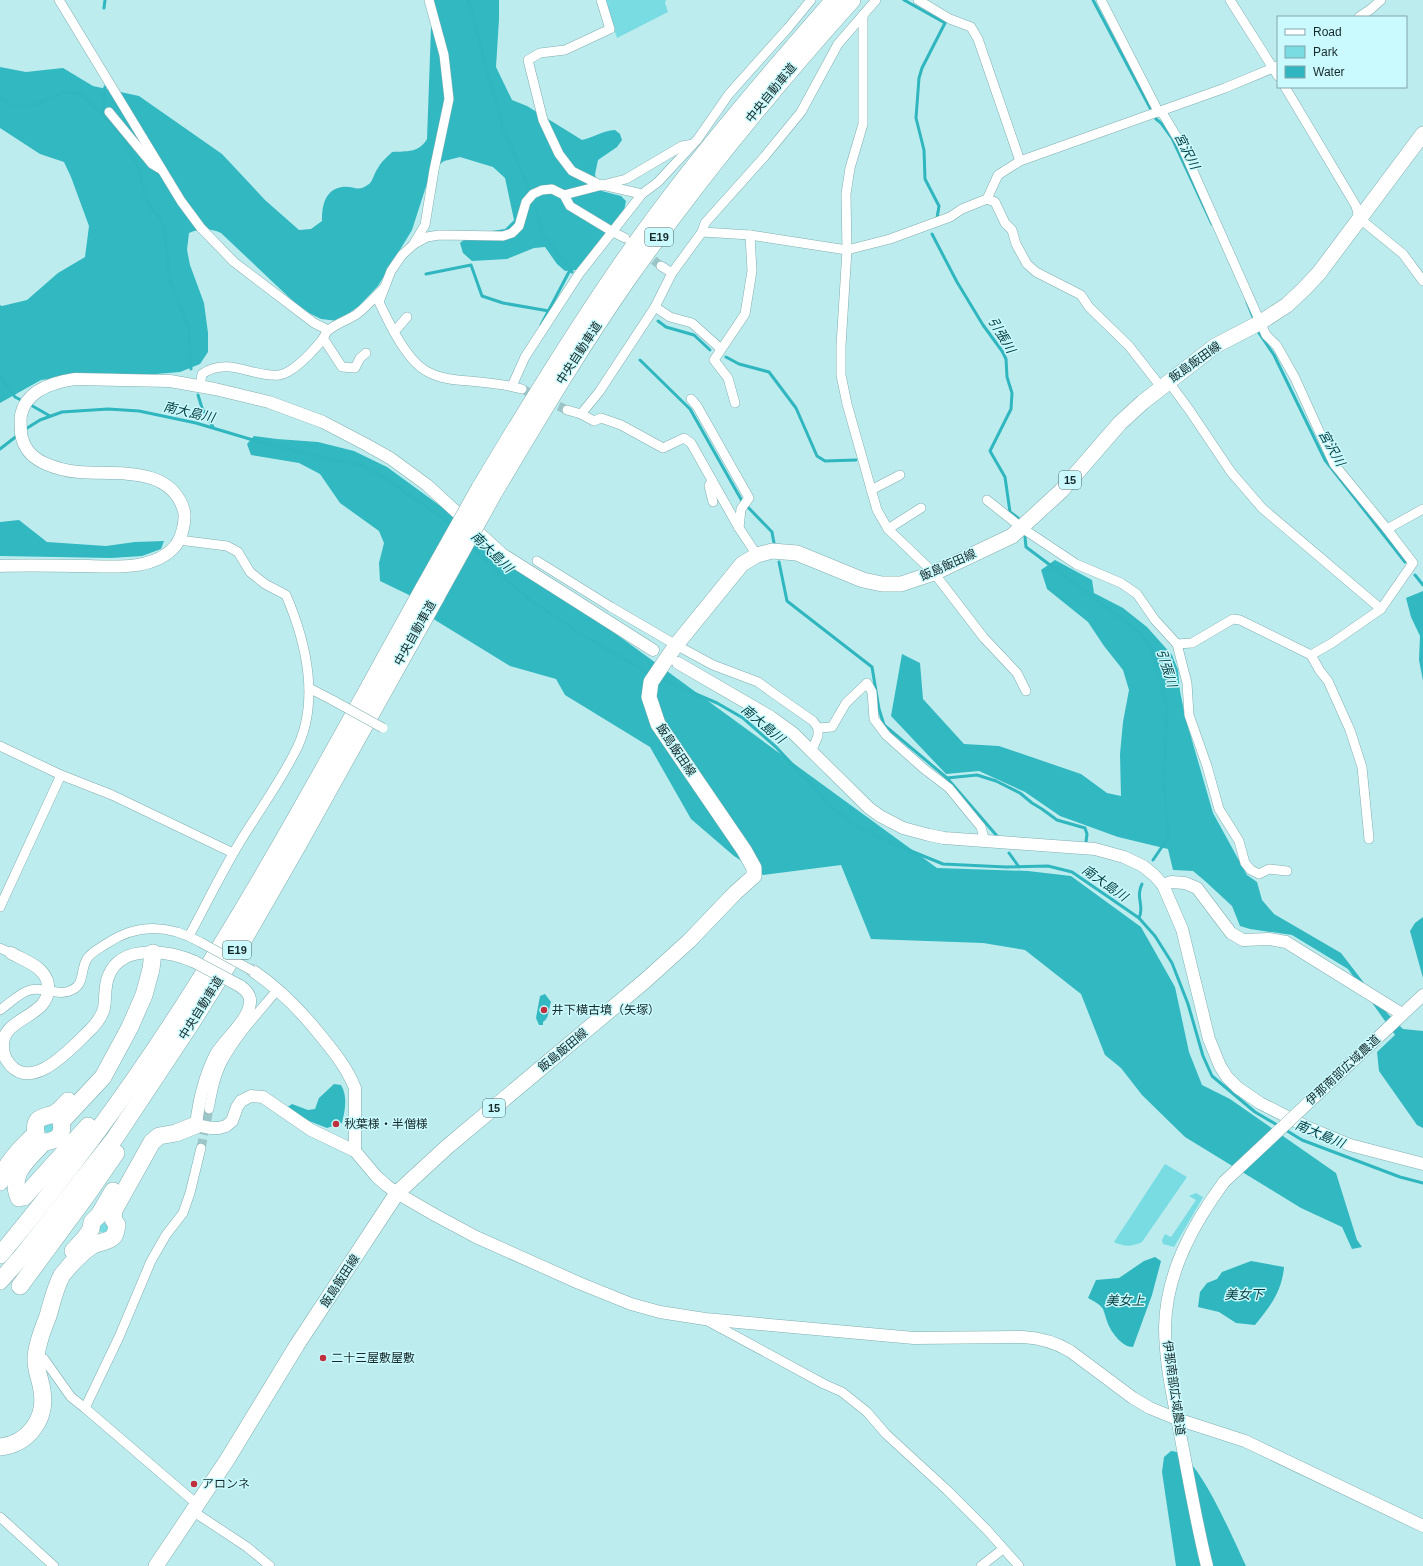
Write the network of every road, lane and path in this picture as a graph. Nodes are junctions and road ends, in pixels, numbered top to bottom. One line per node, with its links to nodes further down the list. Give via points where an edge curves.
1 (59, 0): 21 (street)
2 (430, 0): 31 (street, via 444,55 449,99 425,225)
3 (601, 0): 22 (street, via 610,29 564,50 540,53 528,60 543,120 559,154 572,171)
4 (811, 0): 19 (street, via 729,94)
5 (834, 0): 56 (highway, 中央自動車道 / E19, via 720,135 615,274 542,386)
6 (852, 0): 56 (highway, 中央自動車道 / E19, via 730,143 671,220 627,280)
7 (876, 0): 12 (street)
8 (918, 0): 20 (street, via 950,19 971,27 978,40)
9 (1101, 0): 16 (street)
10 (1230, 0): 14 (street)
11 (1380, 0): 13 (street)
12 (863, 15): 28 (street, via 838,44 801,112 705,223); 32 (street, via 864,124 850,168 846,194)
13 (1361, 16)
14 (1277, 70): 16 (street)
15 (1286, 88): 26 (street, via 1356,206)
16 (1156, 111): 20 (street); 39 (street, via 1163,114 1181,144)
17 (109, 112): 21 (street, via 152,164)
18 (1423, 134): 26 (main road, 飯島飯田線 / 15)
19 (693, 144): 22 (street, via 682,146 626,179); 23 (street, via 658,182)
20 (1020, 160): 25 (street, via 998,175)
21 (164, 172): 40 (street, via 201,228 234,262 314,323)
22 (601, 185): 23 (street); 24 (street)
23 (642, 194): 27 (street)
24 (564, 195): 27 (street, via 570,206); 31 (street, via 552,189 533,194 526,202 519,226 512,233 503,236 439,235 427,237)
25 (987, 199): 32 (street, via 950,217 890,239); 45 (street, via 995,202 1012,230 1027,264 1036,272 1082,295 1089,307)
26 (1360, 218): 35 (street, via 1403,254); 39 (main road, 飯島飯田線 / 15, via 1304,289 1287,305)
27 (612, 232): 30 (street); 47 (street, via 578,274 525,358)
28 (702, 232): 29 (street); 34 (street)
29 (750, 235): 32 (street); 43 (street, via 752,271 745,314)
30 (625, 238)
31 (413, 245): 36 (street, via 391,270)
32 (847, 250): 55 (street, via 842,306 841,375 854,433)
33 (661, 266): 34 (street)
34 (672, 273): 37 (street)
35 (1423, 280)
36 (384, 288): 40 (street, via 357,314); 41 (street, via 379,302)
37 (654, 307): 43 (street, via 670,317 692,323); 52 (street, via 599,392)
38 (408, 316): 41 (street)
39 (1261, 322): 45 (main road, 飯島飯田線 / 15, via 1215,346); 64 (street, via 1266,335 1277,346 1295,378 1334,464)
40 (328, 330): 42 (street)
41 (393, 336): 47 (street, via 427,372 455,380)
42 (323, 338): 44 (street, via 342,367 355,368); 46 (street, via 291,371 267,375 243,369 215,368 202,374)
43 (721, 349): 50 (street, via 714,360 728,378)
44 (366, 353)
45 (1164, 384): 62 (main road, 飯島飯田線 / 15, via 1120,422 1061,491); 71 (street, via 1190,411 1231,472 1262,508)
46 (200, 386): 65 (street, via 170,381 75,379 52,383 35,394 26,404 20,421 26,450 58,469 136,475 161,482 181,501 184,513); 74 (street, via 269,402 299,412 390,458 427,485 502,554)
47 (512, 386): 48 (street)
48 (522, 389)
49 (691, 399): 61 (street, via 698,406 749,498 741,509)
50 (735, 403)
51 (567, 410): 52 (street)
52 (581, 414): 54 (street, via 594,421 601,418 621,425 663,448 684,438 691,442)
53 (900, 475): 55 (street)
54 (712, 480): 58 (street, via 709,486); 61 (street)
55 (871, 490): 63 (street, via 877,510)
56 (487, 491): 70 (highway, 中央自動車道 / E19, bridge)
57 (987, 500): 62 (street)
58 (713, 502)
59 (920, 508): 63 (street)
60 (1423, 509): 64 (street)
61 (739, 528): 66 (street)
62 (1022, 528): 69 (main road, 飯島飯田線 / 15, via 1012,536); 73 (street, via 1076,564 1121,583 1137,594 1155,620)
63 (888, 529): 69 (street)
64 (1387, 529): 71 (street, via 1413,563)
65 (179, 540): 68 (street, via 169,553 156,561 134,565); 77 (street, via 227,546 238,552 250,572 265,584 286,595 304,650)
66 (757, 554): 69 (main road, 飯島飯田線 / 15, via 772,551 797,553 863,580 882,584 901,584); 72 (main road, 飯島飯田線 / 15, via 742,564)
67 (537, 561): 72 (street)
68 (0, 566)
69 (934, 573): 78 (street, via 984,638 1017,673)
70 (430, 592): 99 (highway, 中央自動車道 / E19, via 232,927); 100 (highway, 中央自動車道 / E19, via 296,849)
71 (1380, 609): 75 (street)
72 (676, 644): 80 (street, via 713,665 758,682 813,721); 108 (main road, 飯島飯田線 / 15, via 651,682 649,697 658,724 744,850 754,868 754,876 646,980 447,1147)
73 (1177, 644): 75 (street, via 1192,643 1232,619 1240,620); 87 (street, via 1187,683 1189,715 1219,809 1238,841 1245,863 1259,874 1270,869)
74 (653, 650)
75 (1311, 655): 84 (street, via 1328,681 1350,730 1362,767)
76 (678, 663): 82 (street, via 771,717 793,733)
77 (309, 688): 79 (street, bridge); 86 (street, via 307,714 295,754)
78 (1026, 690)
79 (383, 728)
80 (818, 728): 82 (street); 85 (street, via 832,726 846,703 867,683 872,692 874,719 886,735 949,788 981,827)
81 (0, 746): 83 (street)
82 (812, 752): 85 (street, via 859,799 892,823 914,832)
83 (61, 775): 86 (street, via 112,795); 89 (street)
84 (1370, 839)
85 (985, 842): 88 (street, via 1109,852 1143,866)
86 (233, 854): 90 (street)
87 (1287, 871)
88 (1163, 885): 98 (street, via 1171,882 1185,883 1197,888 1231,934 1243,940 1286,942); 106 (street, via 1182,929 1209,1038 1227,1077 1260,1103 1309,1128 1350,1145)
89 (0, 907)
90 (189, 936): 93 (street, bridge); 95 (street, via 156,928 131,931 116,938 86,960 78,987 66,992)
91 (5, 950): 95 (street, via 40,969 45,976)
92 (153, 953): 95 (street, via 129,956 114,966 106,984 104,1010 92,1029 41,1072 24,1073 16,1070 4,1057 4,1038 12,1026 40,1007 48,996); 101 (highway, via 144,995); 103 (street, bridge, via 172,955 195,962 240,986 250,996 251,1002 245,1016 222,1045 210,1067 200,1096)
93 (253, 971): 94 (street)
94 (278, 989): 102 (street, via 238,1038 223,1062); 105 (street, via 338,1058 352,1079 355,1088)
95 (48, 991): 97 (street, via 30,990)
96 (1423, 995): 98 (street, 伊那南部広域農道)
97 (0, 1010)
98 (1402, 1014): 115 (street, 伊那南部広域農道, bridge, via 1224,1182 1201,1216 1180,1255 1169,1293 1165,1326 1167,1359)
99 (171, 1025): 101 (highway, via 120,1091 21,1198 16,1192 20,1168 44,1142 51,1142 60,1135 63,1129 61,1122 103,1077); 109 (highway, 中央自動車道 / E19, via 63,1177)
100 (190, 1025): 110 (highway, 中央自動車道 / E19, via 115,1138); 111 (highway, via 179,1050 128,1136)
101 (114, 1056): 107 (highway, via 61,1109 38,1121 36,1133 4,1168)
102 (209, 1109)
103 (196, 1125): 105 (street, via 211,1128 226,1126 232,1122 241,1101 256,1096 270,1101 322,1136); 116 (highway, via 160,1128 147,1134 99,1215 92,1222 85,1238 57,1267 29,1349 28,1364 35,1397 33,1412 21,1430); 117 (highway, via 159,1136 152,1142 114,1210 113,1219 117,1225 112,1239 91,1246 62,1275 37,1351 36,1366 43,1397 42,1413 35,1427 25,1437 11,1445)
104 (201, 1148): 114 (street, via 183,1213 151,1261)
105 (355, 1151): 108 (street, via 376,1176)
106 (1423, 1164)
107 (0, 1182)
108 (397, 1193): 112 (street, via 476,1237 578,1283 660,1312); 118 (main road, 飯島飯田線 / 15, via 297,1345)
109 (0, 1255)
110 (0, 1280)
111 (20, 1286)
112 (705, 1319): 115 (street, via 914,1338 1040,1338 1070,1351 1150,1408); 121 (street, via 842,1392 867,1412 886,1434 947,1490)
113 (44, 1359): 114 (street, via 71,1397)
114 (85, 1408): 118 (street)
115 (1177, 1418): 120 (street, via 1245,1441); 127 (street, 伊那南部広域農道)
116 (0, 1439)
117 (0, 1447)
118 (196, 1509): 123 (main road, 飯島飯田線 / 15); 124 (street)
119 (0, 1517): 122 (street)
120 (1423, 1526)
121 (1003, 1549): 125 (street); 126 (street)
122 (54, 1566)
123 (156, 1566)
124 (270, 1566)
125 (981, 1566)
126 (1019, 1566)
127 (1206, 1566)

